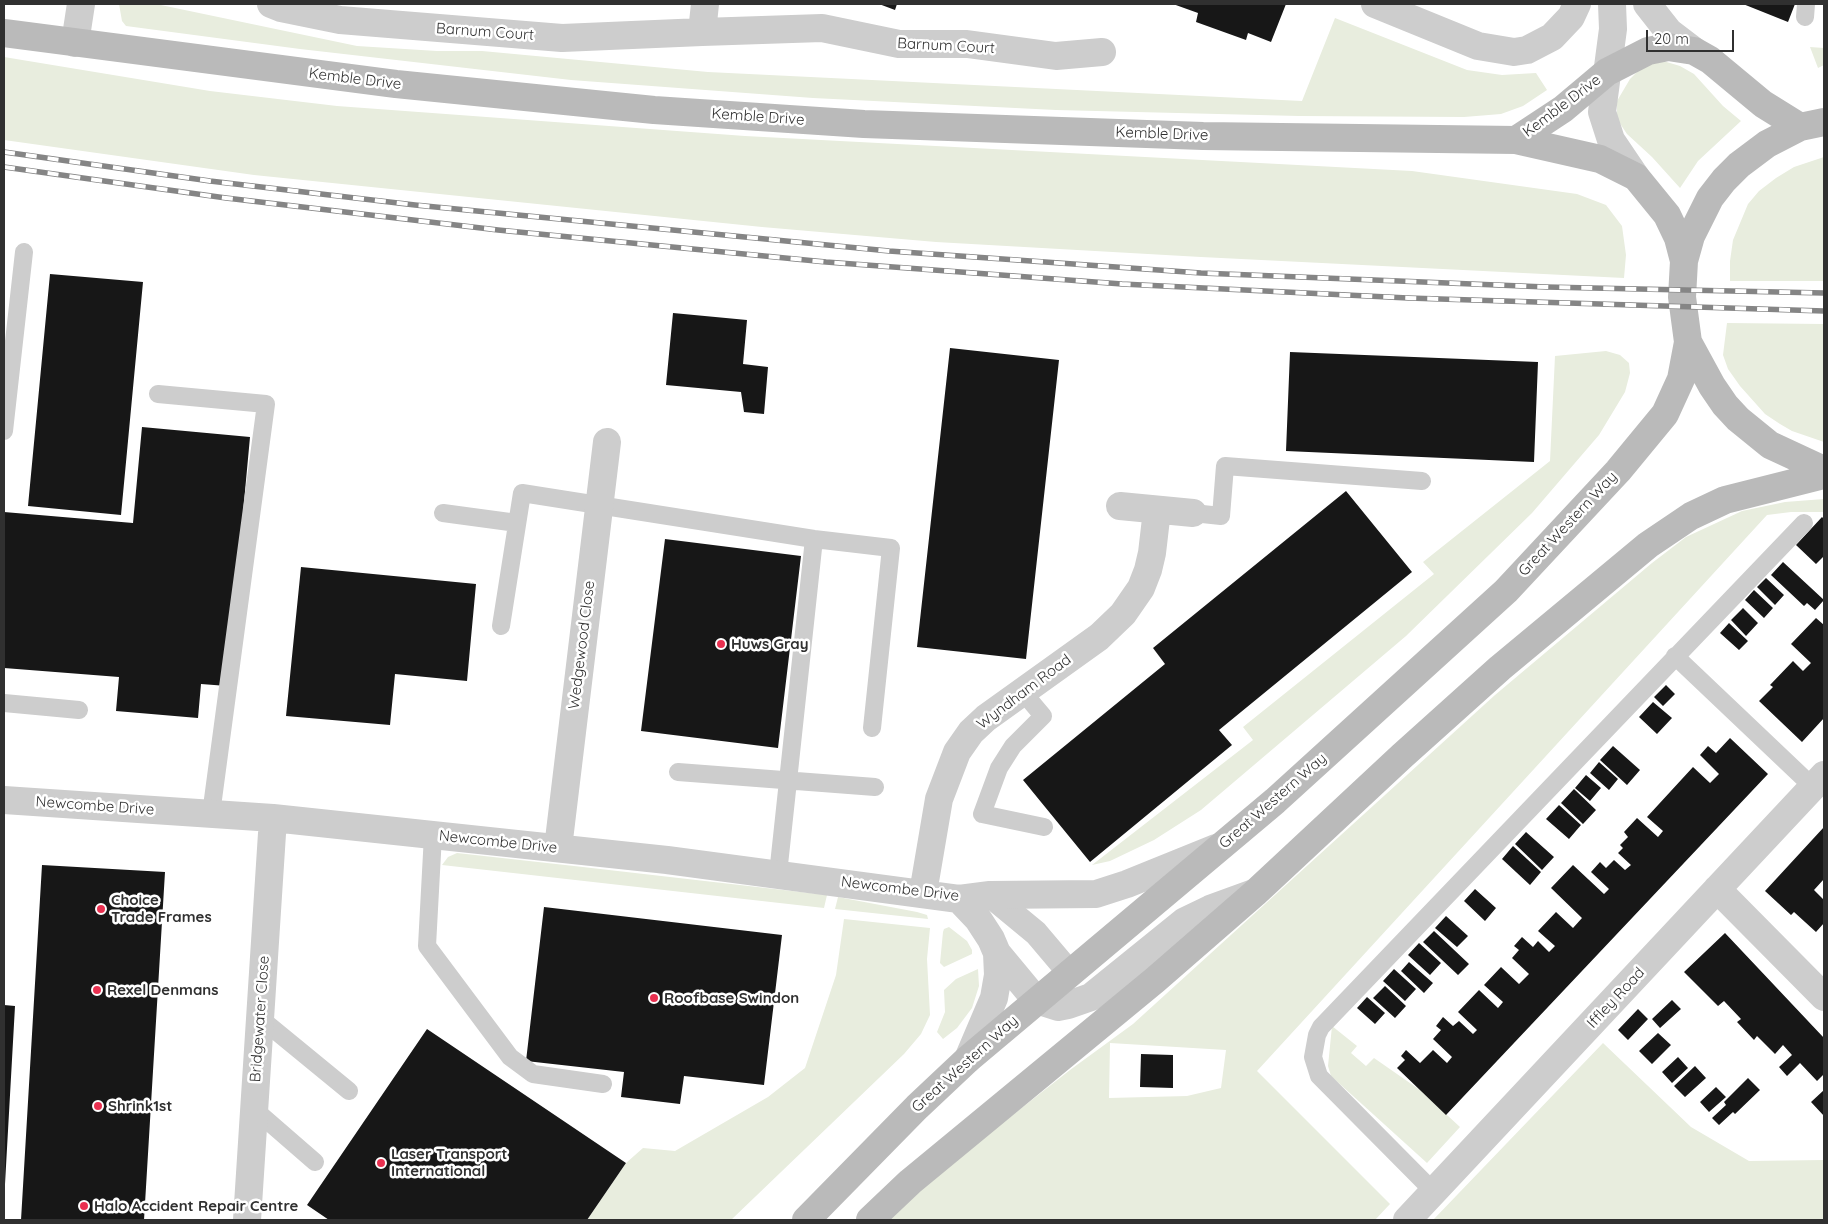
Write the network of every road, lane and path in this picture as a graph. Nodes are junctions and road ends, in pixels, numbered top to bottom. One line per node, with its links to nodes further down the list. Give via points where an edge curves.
1 (82, 4): 10 (street)
2 (270, 4): 8 (street, Barnum Court, via 340,20 562,38)
3 (705, 4): 8 (street)
4 (1375, 4): 5 (street, via 1478,46 1502,51 1527,50 1552,37 1562,28)
5 (1577, 4)
6 (1612, 4): 13 (street, via 1613,29)
7 (1647, 4): 11 (street, via 1669,32)
8 (702, 32): 12 (street, Barnum Court, via 822,28 899,44 967,44 1056,56)
9 (4, 33): 10 (main road, Kemble Drive)
10 (75, 43): 15 (main road, Kemble Drive, via 468,92 654,110 864,124 1213,136)
11 (1694, 51): 13 (main road, Kemble Drive, via 1677,47 1658,48); 14 (main road, via 1724,69 1763,104)
12 (1102, 52)
13 (1607, 72): 15 (main road, Kemble Drive, via 1563,109); 16 (street, via 1603,121 1611,140)
14 (1812, 124): 18 (main road, via 1754,152 1724,180 1700,215)
15 (1516, 140): 16 (main road, Kemble Drive, via 1600,159)
16 (1636, 177): 18 (main road, via 1667,215)
17 (24, 252): 21 (lane)
18 (1684, 261): 19 (main road, via 1682,297)
19 (1688, 342): 23 (main road, via 1712,386 1738,420 1770,444); 49 (main road, Great Western Way, via 1681,379 1665,414 1600,491 1459,636)
20 (158, 394): 45 (lane, via 266,404)
21 (4, 431)
22 (607, 442): 27 (street, Wedgewood Close)
23 (1824, 470)
24 (1824, 475): 54 (main road, via 1725,500 1691,516 1648,545 1493,675)
25 (1422, 481): 30 (lane, via 1225,466 1221,516)
26 (1120, 506): 28 (street)
27 (599, 507): 31 (lane, via 522,493); 33 (lane); 50 (street, Wedgewood Close)
28 (1157, 510): 30 (street); 36 (street, Wyndham Road, via 1148,570 1123,614 1099,637)
29 (443, 512): 31 (lane)
30 (1193, 513)
31 (517, 523): 34 (lane)
32 (1804, 523): 35 (lane)
33 (814, 539): 39 (lane, via 890,548); 41 (lane)
34 (501, 626)
35 (1675, 656): 42 (lane); 67 (lane, via 1321,1027 1317,1035 1313,1057 1320,1076)
36 (1022, 692): 47 (lane, via 1043,716 1013,746 999,768 982,814); 53 (street, Wyndham Road, via 986,718 956,752 939,799)
37 (4, 704): 38 (lane)
38 (79, 710)
39 (872, 728)
40 (678, 772): 41 (lane)
41 (788, 780): 43 (lane); 51 (lane)
42 (1819, 781): 52 (street, Iffley Road)
43 (875, 787)
44 (4, 800): 45 (street, Newcombe Drive)
45 (211, 814): 46 (street, Newcombe Drive)
46 (272, 818): 48 (street, Newcombe Drive); 61 (street, Bridgewater Close)
47 (1044, 827)
48 (433, 835): 50 (street, Newcombe Drive); 63 (lane, via 426,946 510,1057 533,1074)
49 (1220, 847): 55 (street, Newcombe Drive, via 1096,894); 58 (main road, Great Western Way)
50 (558, 848): 51 (street, Newcombe Drive)
51 (778, 874): 53 (street, Newcombe Drive)
52 (1717, 889): 59 (street); 67 (street, Iffley Road)
53 (923, 893): 56 (street, Newcombe Drive)
54 (1255, 893): 60 (street, via 1185,921 1091,997 1058,1007); 70 (main road, via 1109,1020 910,1182)
55 (990, 895): 56 (street, Newcombe Drive); 58 (street, via 1036,933)
56 (959, 898): 57 (street, via 978,919)
57 (997, 953): 60 (street); 62 (street, via 994,998)
58 (1069, 972): 60 (main road, Great Western Way)
59 (1824, 997)
60 (1036, 1000): 62 (main road, Great Western Way)
61 (260, 1018): 64 (lane); 65 (street, Bridgewater Close)
62 (968, 1059): 69 (main road, Great Western Way)
63 (603, 1084)
64 (349, 1091)
65 (254, 1109): 66 (lane); 68 (street, Bridgewater Close)
66 (315, 1162)
67 (1434, 1192): 71 (street, Iffley Road)
68 (247, 1220)
69 (806, 1220)
70 (870, 1220)
71 (1407, 1220)

